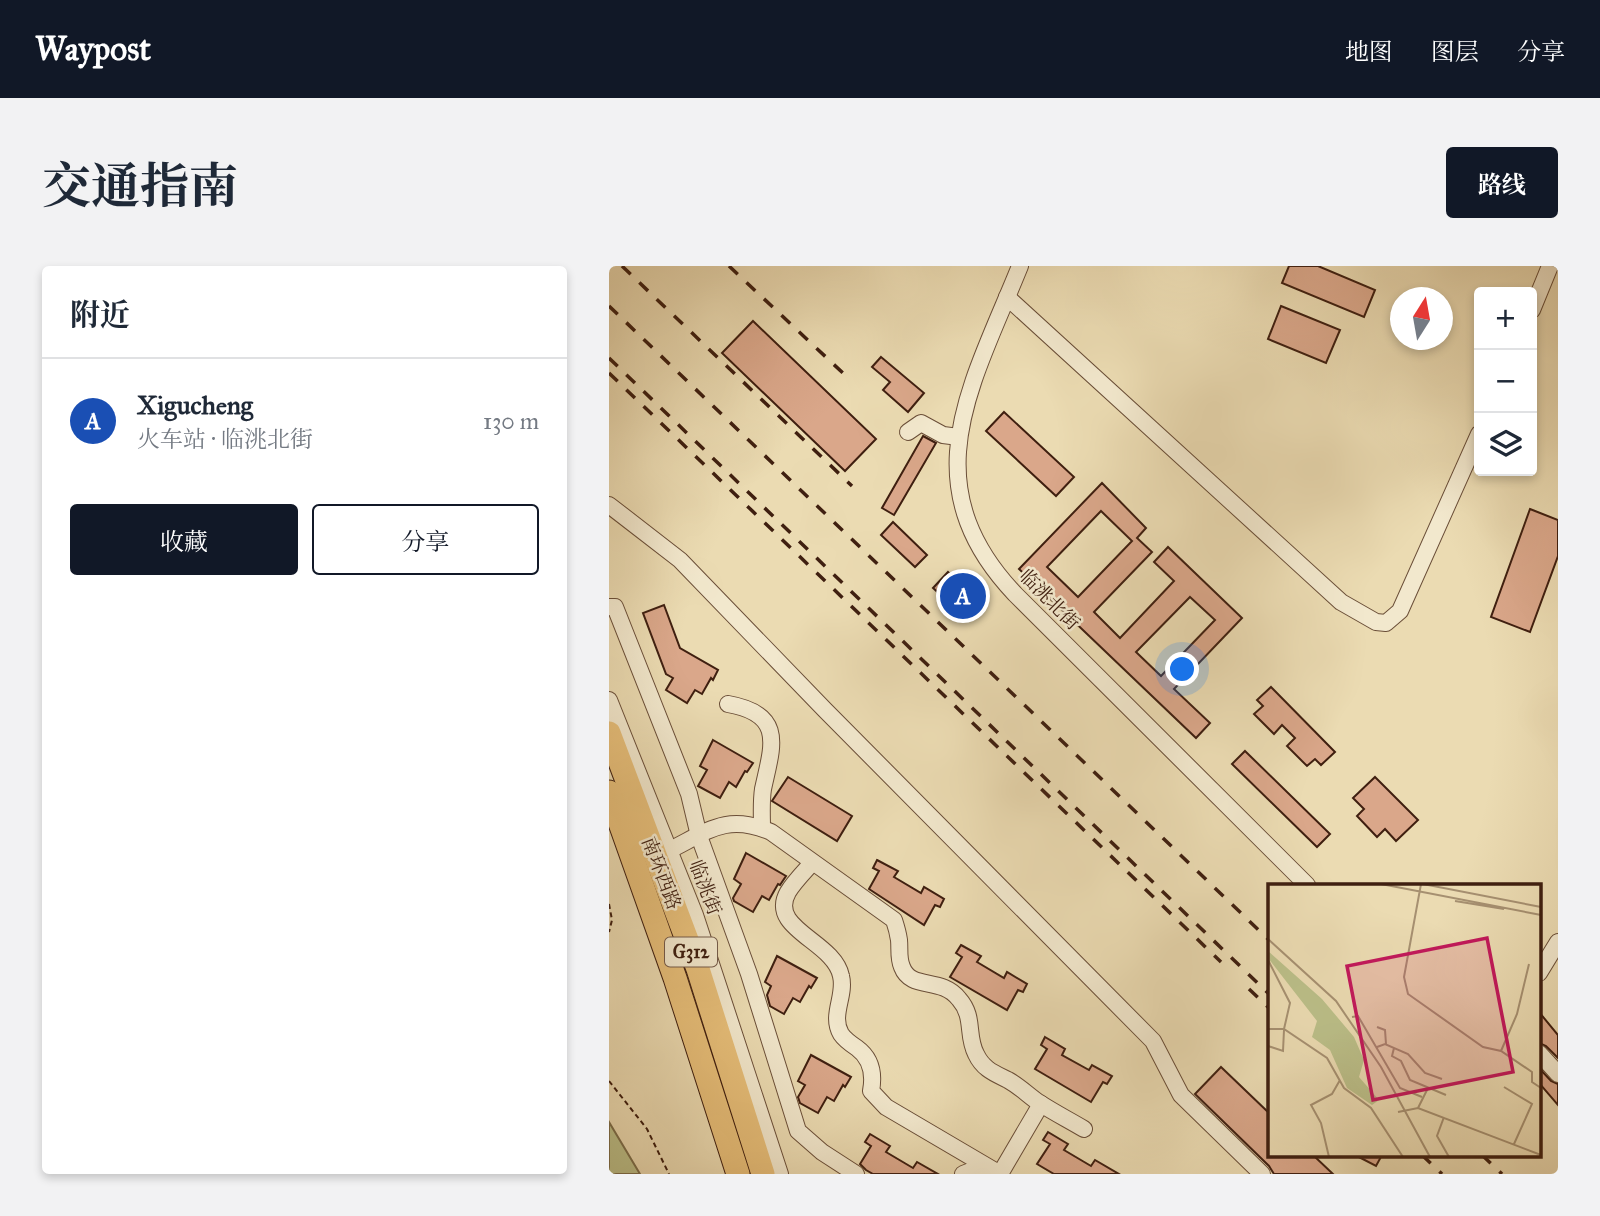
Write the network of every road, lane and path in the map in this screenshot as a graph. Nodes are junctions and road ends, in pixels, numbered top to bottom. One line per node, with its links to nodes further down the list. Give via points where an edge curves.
1 (1020, 266): 3 (street, 临洮北街)
2 (1550, 266): 4 (street)
3 (1007, 297): 6 (street, 临洮北街, via 973,382); 7 (street, via 1341,602 1375,622 1386,622 1400,611)
4 (1537, 298)
5 (908, 432): 6 (street, via 921,423 943,435)
6 (959, 437): 18 (street, 临洮北街, via 957,484 963,509 996,575)
7 (1474, 444)
8 (609, 505): 36 (street, via 680,560 1153,1041 1181,1095)
9 (609, 607): 15 (street, via 615,607 684,781)
10 (609, 700): 16 (street, 临洮街)
11 (728, 704): 14 (street, via 754,712 772,733)
12 (609, 733): 31 (highway, 南环西路 / G312, via 698,969)
13 (609, 792): 30 (highway, 南环西路 / G312)
14 (762, 828): 15 (street, via 720,825); 17 (street)
15 (699, 836): 16 (street); 33 (street, via 799,1131)
16 (670, 850): 32 (street, 临洮街)
17 (812, 863): 26 (street, via 894,920 907,976 946,988 958,997 967,1009 975,1052 983,1065); 28 (street, via 787,893 784,911 793,928 835,959 843,991 837,1024 845,1039 867,1059 872,1069 871,1091 886,1107)
18 (1306, 884)
19 (609, 904): 20 (path)
20 (609, 932)
21 (1558, 942): 22 (street)
22 (1541, 969)
23 (1541, 1055): 24 (street)
24 (1558, 1074)
25 (609, 1081): 29 (path, via 647,1129)
26 (1041, 1104): 27 (street); 35 (street)
27 (1084, 1129)
28 (983, 1166): 34 (street); 35 (street)
29 (669, 1174)
30 (738, 1174)
31 (763, 1174)
32 (779, 1174)
33 (856, 1174)
34 (963, 1174)
35 (1000, 1174)
36 (1262, 1174)

